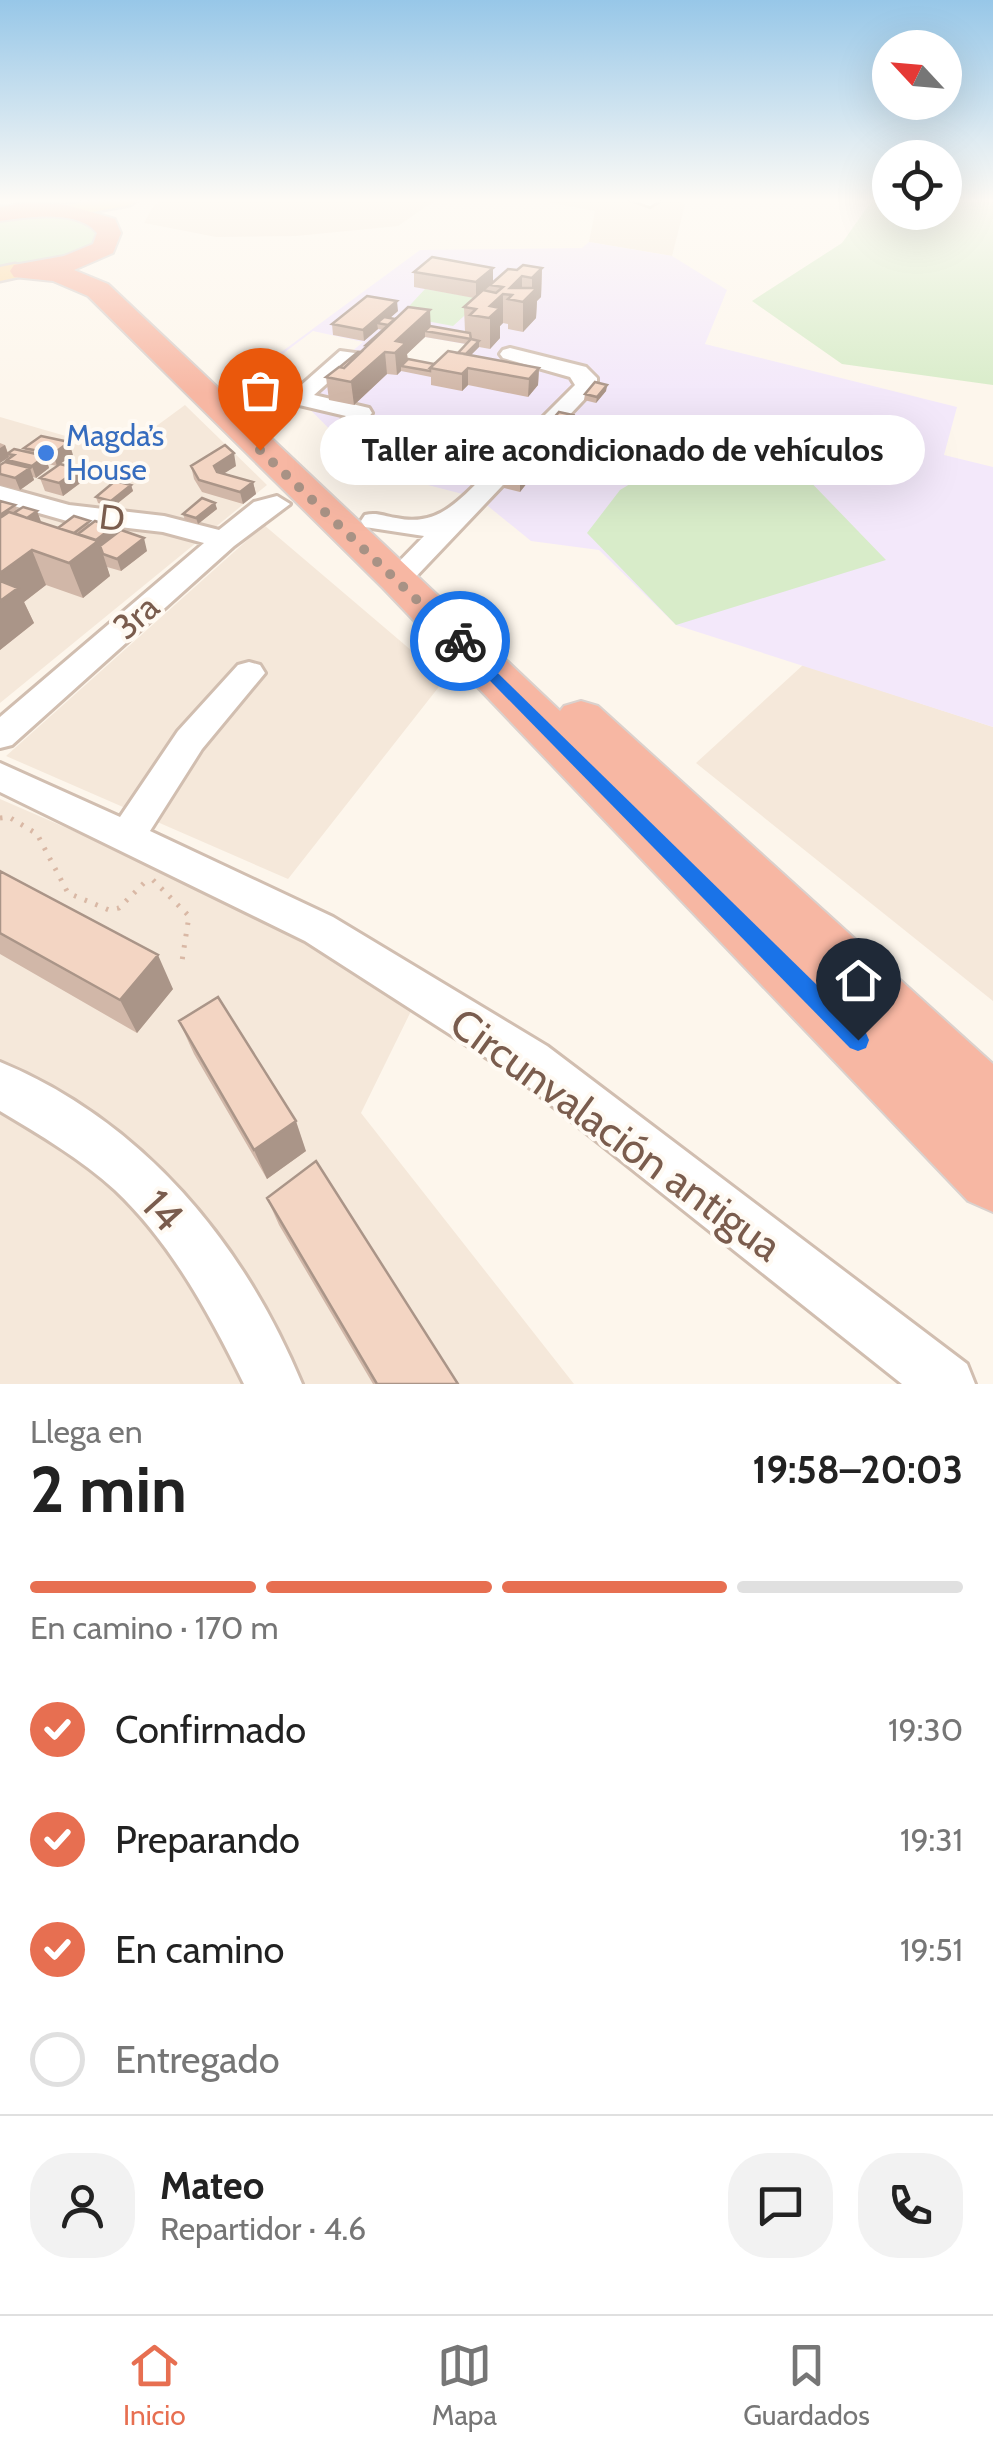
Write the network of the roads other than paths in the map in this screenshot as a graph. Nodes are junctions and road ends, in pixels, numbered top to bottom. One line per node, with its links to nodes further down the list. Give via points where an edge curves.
1 (66, 264): 3 (highway)
2 (111, 264): 10 (highway, via 116,284)
3 (9, 271): 12 (highway, via 58,274 98,290 287,476)
4 (510, 354): 6 (street, via 578,372 586,386)
5 (370, 360): 6 (street, via 347,355 301,394 361,413 342,434 354,445)
6 (495, 479): 9 (street)
7 (0, 494): 11 (street, D)
8 (261, 499): 11 (street, 3ra)
9 (469, 507): 10 (street, via 427,528); 12 (street)
10 (374, 521): 12 (highway)
11 (224, 540): 14 (street, 3ra)
12 (416, 573): 18 (highway); 19 (highway)
13 (249, 673): 16 (street, via 190,740)
14 (0, 736)
15 (0, 776): 16 (street, Circunvalación antigua)
16 (145, 854): 21 (street, Circunvalación antigua, via 319,929 531,1061)
17 (0, 1085): 20 (street, 14, via 107,1152 171,1214 227,1293)
18 (993, 1110)
19 (993, 1176)
20 (274, 1384)
21 (947, 1384)

